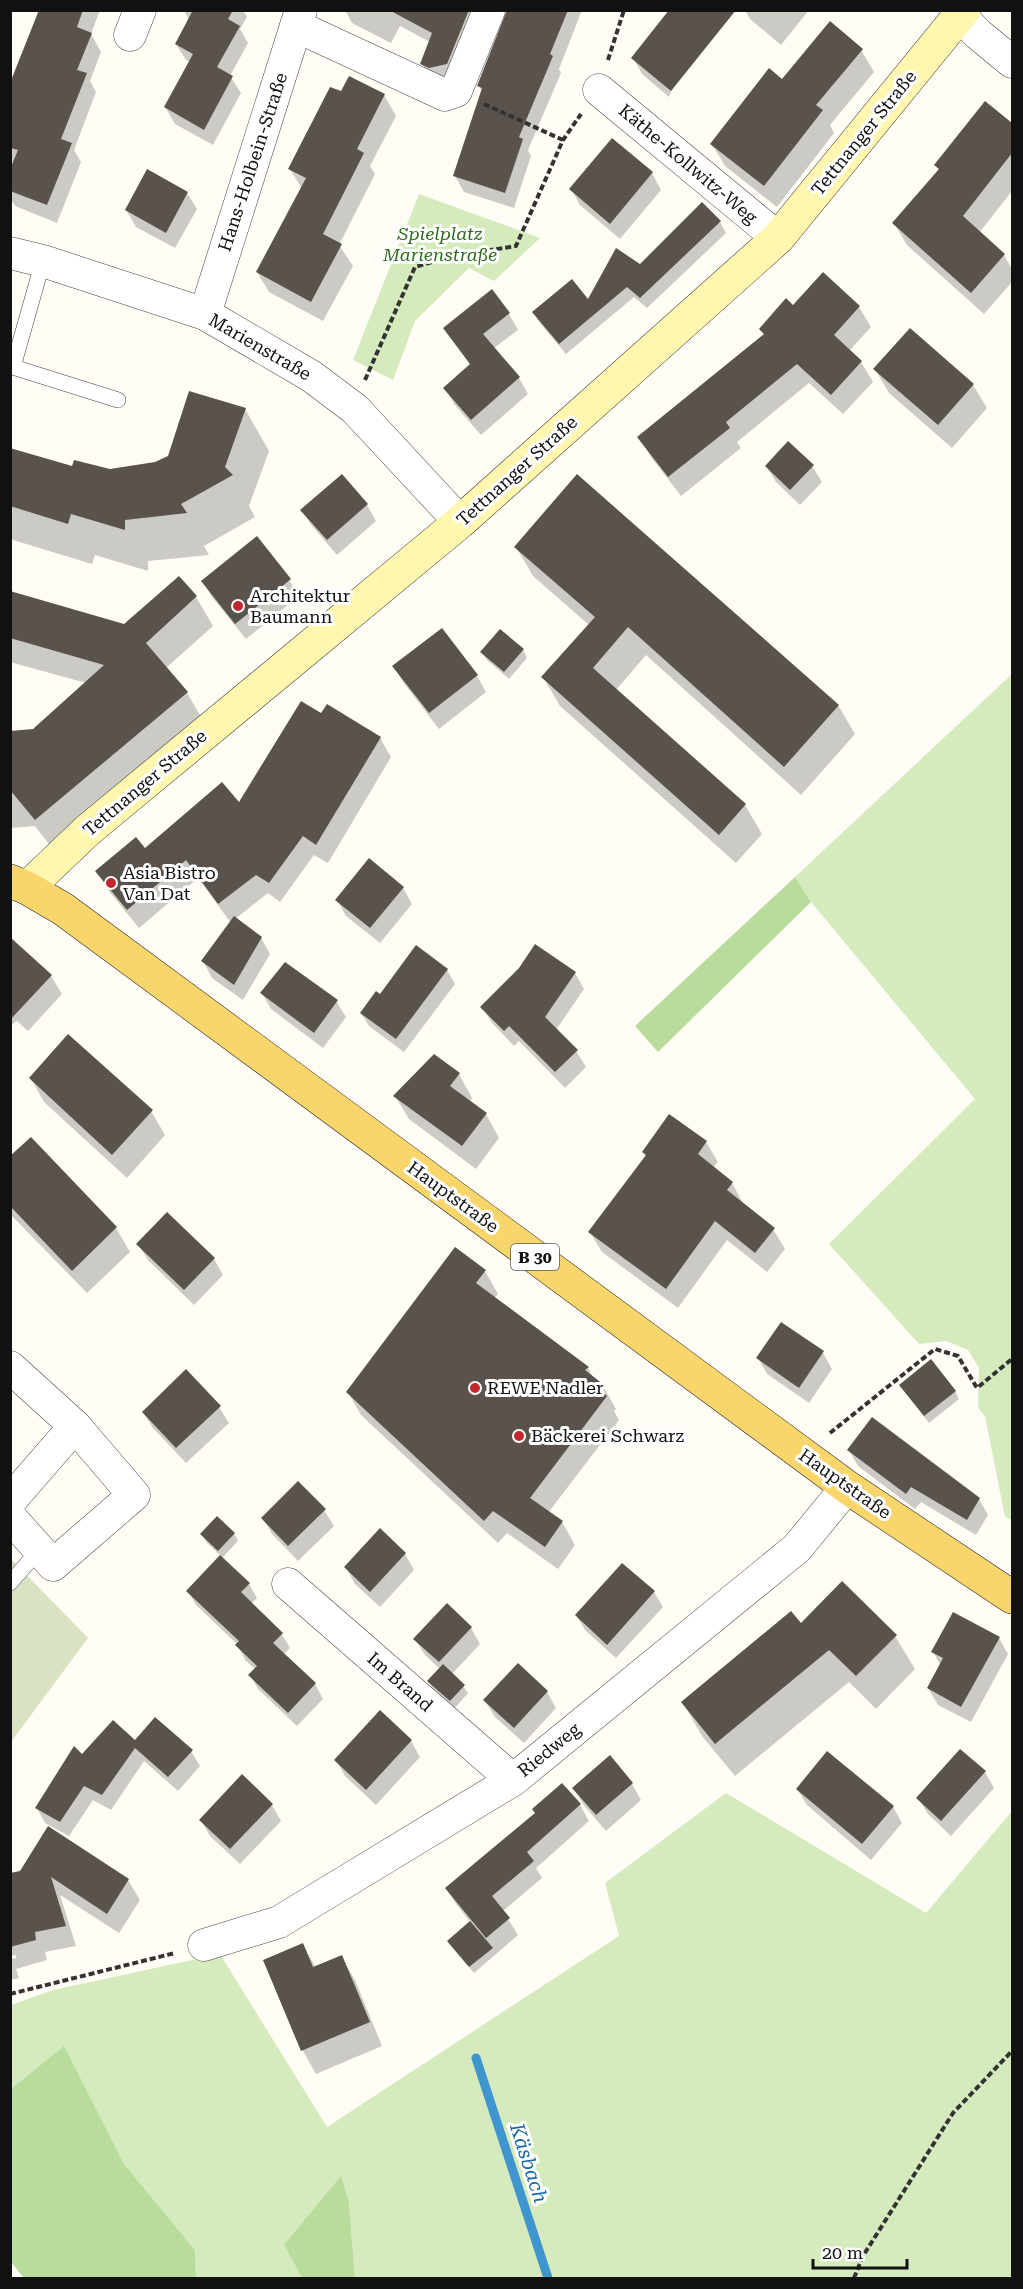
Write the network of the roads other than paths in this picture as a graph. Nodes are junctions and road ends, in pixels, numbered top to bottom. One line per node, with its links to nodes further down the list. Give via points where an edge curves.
1 (489, 10): 3 (street, via 456,91 445,95)
2 (962, 13): 4 (street, via 978,34); 6 (main road, Tettnanger Straße)
3 (299, 18): 9 (street, Hans-Holbein-Straße)
4 (1012, 62)
5 (599, 90): 6 (street, Käthe-Kollwitz-Weg)
6 (778, 238): 11 (main road, Tettnanger Straße)
7 (10, 253): 8 (street, Marienstraße)
8 (43, 261): 9 (street, Marienstraße); 10 (lane, via 13,367)
9 (205, 314): 11 (street, Marienstraße, via 311,376 355,409)
10 (118, 400)
11 (460, 522): 12 (main road, Tettnanger Straße)
12 (19, 884): 15 (main road, Hauptstraße / B 30, via 63,909)
13 (10, 1367): 14 (street)
14 (75, 1426): 16 (street); 18 (street, via 134,1495 53,1565)
15 (847, 1487): 21 (main road, Hauptstraße / B 30); 22 (street, Riedweg, via 797,1548)
16 (10, 1501)
17 (10, 1517): 18 (street)
18 (39, 1550): 19 (lane)
19 (10, 1583)
20 (288, 1584): 22 (street, Im Brand)
21 (1012, 1597)
22 (513, 1780): 23 (street, Riedweg, via 279,1922)
23 (204, 1945)

